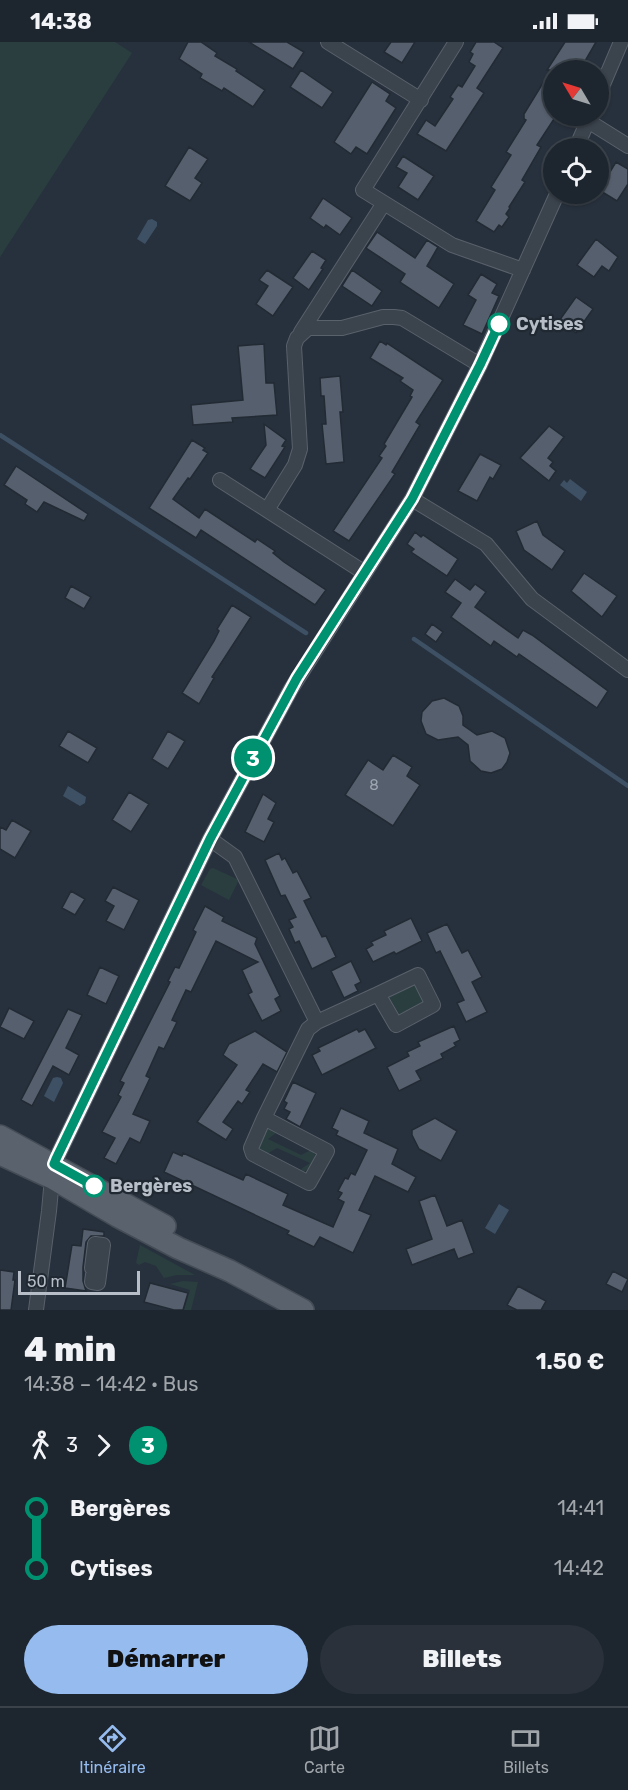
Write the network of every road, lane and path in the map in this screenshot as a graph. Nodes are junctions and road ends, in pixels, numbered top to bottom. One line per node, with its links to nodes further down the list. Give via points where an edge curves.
1 (328, 42): 5 (street)
2 (456, 42): 5 (street)
3 (621, 42): 4 (street)
4 (609, 70)
5 (421, 100): 8 (street, via 363,190)
6 (600, 126): 7 (street)
7 (628, 146)
8 (384, 203): 10 (street, via 452,245); 11 (street)
9 (553, 204): 10 (street)
10 (523, 270): 12 (street)
11 (302, 332): 12 (street, via 308,328 351,327 383,318 402,318); 15 (street, via 294,354 300,449 295,465)
12 (480, 365): 14 (street)
13 (220, 480): 15 (street)
14 (412, 499): 16 (street); 17 (street, via 486,544 532,599)
15 (267, 510): 16 (street)
16 (365, 573): 18 (street, via 291,690)
17 (628, 670)
18 (210, 839): 20 (street, via 235,857); 24 (street)
19 (378, 994): 20 (street)
20 (317, 1022): 21 (street, via 308,1029)
21 (264, 1118): 21 (street, via 251,1148 253,1154 309,1183 327,1151)
22 (0, 1136): 24 (main road)
23 (0, 1154): 24 (main road)
24 (53, 1171): 25 (street); 26 (main road, via 177,1233 230,1271)
25 (36, 1310)
26 (303, 1310)

